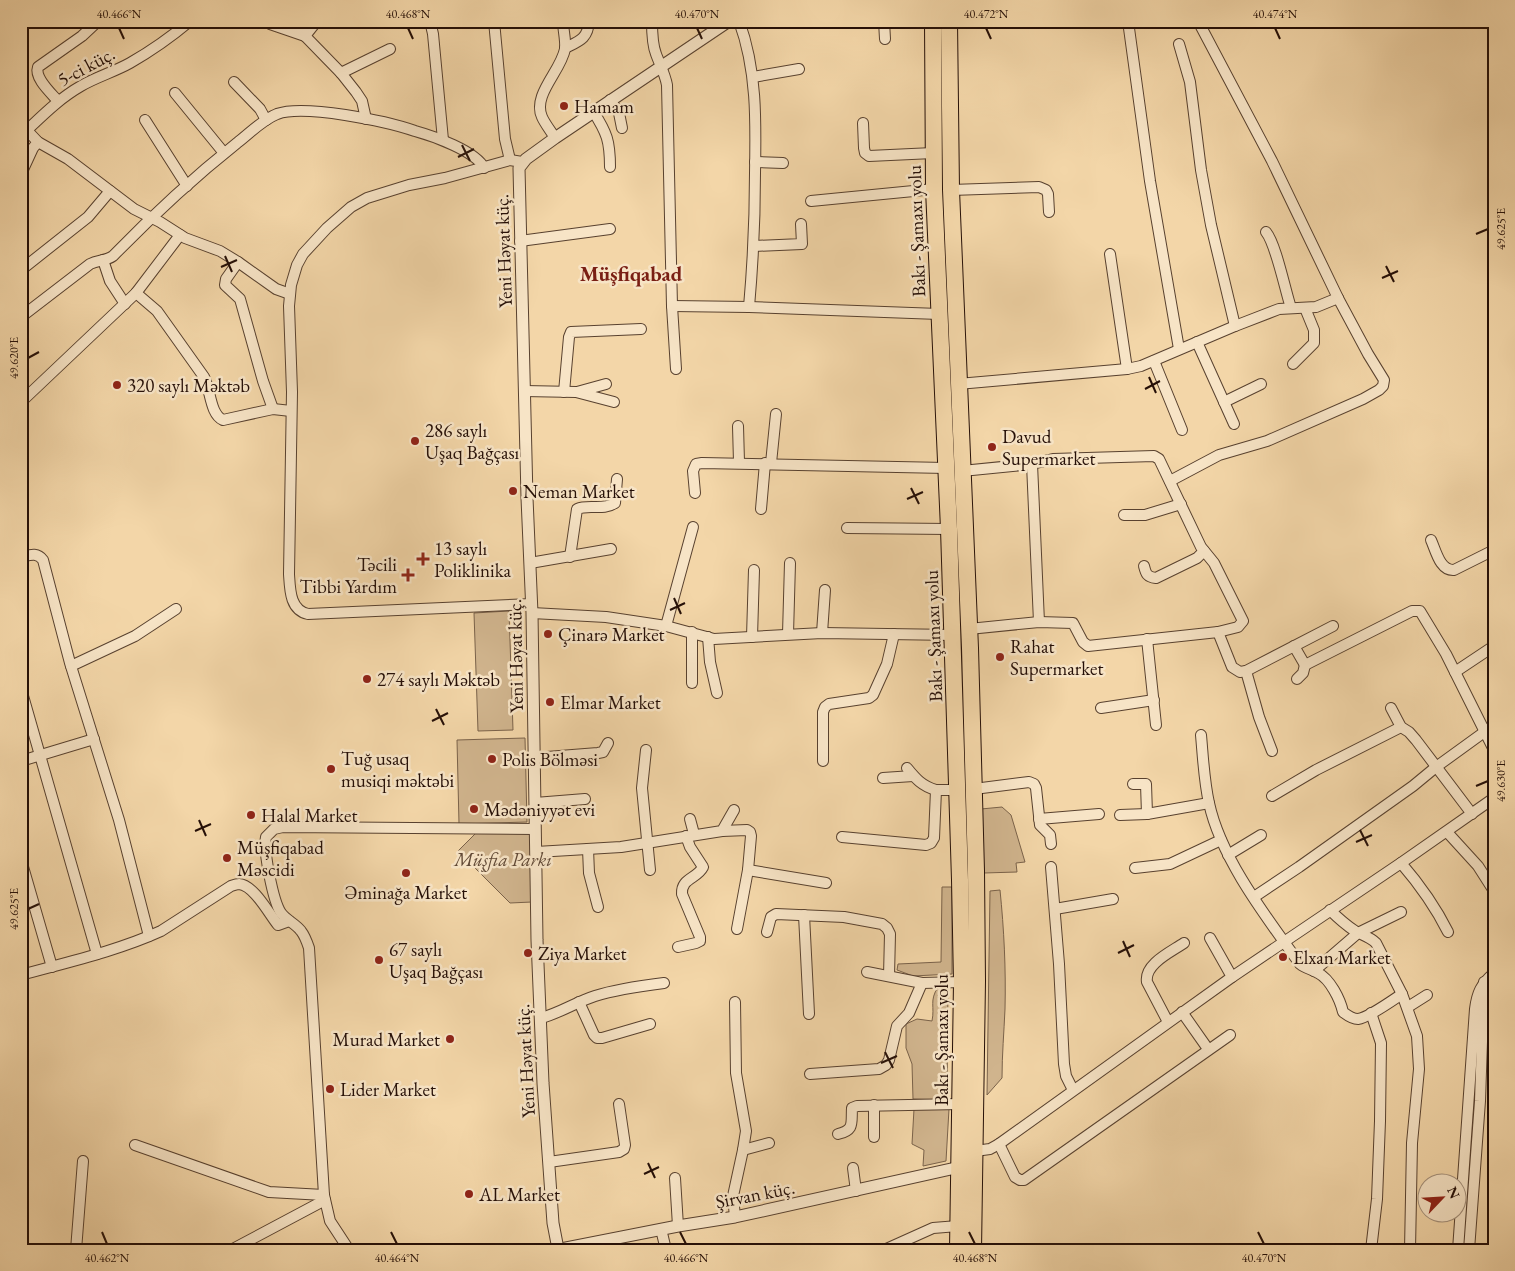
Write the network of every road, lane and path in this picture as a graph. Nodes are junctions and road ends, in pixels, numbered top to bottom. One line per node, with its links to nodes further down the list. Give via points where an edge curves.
1 (98, 21): 30 (street, via 38,67 38,76)
2 (190, 21): 30 (street, 5-ci küç., via 150,51)
3 (302, 21): 18 (street)
4 (317, 21): 18 (street)
5 (430, 21): 39 (street)
6 (494, 21): 43 (street, via 505,139)
7 (563, 21): 21 (street)
8 (589, 21): 21 (street, via 586,35)
9 (652, 21): 23 (street, via 652,41)
10 (730, 21): 23 (street)
11 (739, 21): 26 (street)
12 (884, 21): 19 (street)
13 (933, 21): 42 (highway, Bakı - Şamaxı yolu)
14 (949, 21): 52 (highway, Bakı - Şamaxı yolu)
15 (1128, 21): 80 (street, via 1150,181)
16 (1198, 21): 69 (street, via 1272,161)
17 (270, 24): 18 (street)
18 (305, 36): 25 (street)
19 (885, 39)
20 (1179, 44): 77 (street, via 1190,82 1211,225)
21 (565, 48): 38 (street, via 558,68 540,99 542,117)
22 (390, 49): 25 (street)
23 (662, 66): 29 (street); 71 (street, via 666,85)
24 (799, 69): 26 (street)
25 (341, 72): 32 (street, via 362,101)
26 (753, 77): 45 (street)
27 (234, 82): 34 (street)
28 (175, 93): 41 (street)
29 (610, 100): 31 (street); 37 (street, via 619,113)
30 (58, 101): 36 (street, 5-ci küç.)
31 (593, 111): 38 (street); 47 (street, via 610,145)
32 (366, 119): 34 (street, via 299,111 277,114); 39 (street)
33 (145, 120): 50 (street)
34 (266, 120): 41 (street)
35 (863, 123): 42 (street, via 864,148 869,156)
36 (24, 127): 40 (street)
37 (622, 128)
38 (555, 138): 44 (street)
39 (444, 140): 48 (street, via 477,159)
40 (38, 142): 49 (street); 53 (street, via 68,159)
41 (224, 153): 50 (street)
42 (933, 153): 51 (highway, Bakı - Şamaxı yolu)
43 (510, 160): 44 (street); 48 (street)
44 (522, 162): 61 (street, Yeni Həyat küç., via 518,175)
45 (755, 162): 46 (street); 62 (street)
46 (783, 163)
47 (610, 167)
48 (484, 168): 68 (street, via 376,194 351,207 303,254 293,276)
49 (21, 174)
50 (187, 186): 56 (street)
51 (934, 189): 54 (street); 75 (highway, Bakı - Şamaxı yolu)
52 (951, 190): 55 (street, via 1039,187 1048,194); 86 (highway, Bakı - Şamaxı yolu)
53 (110, 191): 56 (street, via 134,209); 66 (street, via 88,217)
54 (811, 201)
55 (1049, 212)
56 (152, 217): 60 (street); 64 (street, via 113,256)
57 (801, 224): 62 (street, via 802,244)
58 (610, 228): 61 (street)
59 (1266, 232): 73 (street)
60 (180, 235): 65 (street); 67 (street)
61 (520, 241): 88 (street, Yeni Həyat küç.)
62 (754, 246): 72 (street)
63 (1110, 254): 84 (street)
64 (103, 260): 70 (street, via 110,281); 76 (street, via 90,264)
65 (238, 262): 68 (street); 94 (street, via 225,285 240,299)
66 (21, 270)
67 (136, 293): 70 (street); 94 (street, via 157,311 204,377 217,418 223,420)
68 (290, 294): 95 (street)
69 (1338, 298): 74 (street); 106 (street, via 1384,380 1383,386 1267,441 1219,455)
70 (125, 304): 91 (street)
71 (672, 306): 72 (street); 83 (street)
72 (750, 306): 75 (street)
73 (1290, 308): 74 (street); 77 (street)
74 (1305, 308): 82 (street, via 1314,330 1314,344)
75 (939, 314): 103 (highway, Bakı - Şamaxı yolu)
76 (21, 317)
77 (1235, 326): 79 (street)
78 (641, 329): 89 (street, via 571,332)
79 (1197, 342): 80 (street); 93 (street)
80 (1180, 349): 81 (street)
81 (1154, 361): 84 (street); 99 (street)
82 (1293, 364)
83 (676, 369)
84 (1127, 369): 86 (street)
85 (606, 384): 90 (street)
86 (958, 384): 104 (highway, Bakı - Şamaxı yolu)
87 (1261, 384): 93 (street)
88 (524, 391): 89 (street); 120 (street, Yeni Həyat küç.)
89 (564, 392): 90 (street)
90 (576, 392): 92 (street)
91 (21, 402)
92 (614, 402)
93 (1224, 402): 97 (street)
94 (273, 409): 95 (street)
95 (291, 411): 125 (street, via 289,574 293,602 301,612)
96 (776, 414): 101 (street)
97 (1234, 424)
98 (738, 426): 100 (street)
99 (1182, 430)
100 (739, 462): 101 (street); 107 (street, via 696,464 693,472)
101 (768, 463): 103 (street); 109 (street)
102 (1032, 464): 104 (street); 106 (street, via 1053,459 1154,456); 127 (street)
103 (946, 468): 113 (highway, Bakı - Şamaxı yolu)
104 (962, 471): 130 (highway, Bakı - Şamaxı yolu)
105 (617, 478): 118 (street, via 615,503 609,507 577,509)
106 (1170, 480): 108 (street)
107 (695, 493)
108 (1181, 504): 110 (street, via 1145,515); 117 (street)
109 (761, 509)
110 (1124, 515)
111 (693, 527): 128 (street)
112 (847, 528): 113 (street)
113 (949, 529): 136 (highway, Bakı - Şamaxı yolu)
114 (1431, 540): 116 (street, via 1444,568 1449,570)
115 (611, 549): 118 (street)
116 (1494, 550)
117 (1204, 551): 122 (street, via 1197,558 1156,578 1147,575); 132 (street, via 1214,563 1243,621 1238,627)
118 (570, 556): 120 (street)
119 (21, 557): 143 (street, via 36,554 42,560)
120 (530, 563): 125 (street, Yeni Həyat küç.)
121 (790, 563): 134 (street)
122 (1144, 566)
123 (754, 570): 138 (street)
124 (824, 590): 133 (street)
125 (532, 608): 128 (street); 164 (street, Yeni Həyat küç.)
126 (176, 609): 143 (street, via 135,636)
127 (1039, 622): 130 (street); 139 (street, via 1073,623 1088,646)
128 (666, 626): 131 (street)
129 (1333, 626): 140 (street)
130 (969, 629): 171 (highway, Bakı - Şamaxı yolu)
131 (692, 632): 137 (street); 147 (street)
132 (1218, 632): 139 (street); 144 (street, via 1232,667 1240,672)
133 (822, 633): 134 (street); 135 (street)
134 (788, 634): 138 (street)
135 (894, 634): 136 (street); 166 (street, via 887,664 873,695 825,707)
136 (953, 635): 171 (highway, Bakı - Şamaxı yolu)
137 (708, 637): 138 (street); 149 (street)
138 (752, 637)
139 (1147, 639): 150 (street)
140 (1294, 646): 142 (street); 144 (street)
141 (1494, 646): 145 (street)
142 (1305, 665): 145 (street, via 1416,610 1420,611 1438,638); 146 (street, via 1303,673)
143 (71, 666): 158 (street)
144 (1246, 671): 162 (street)
145 (1455, 672): 156 (street)
146 (1296, 679)
147 (692, 683)
148 (21, 690): 163 (street)
149 (717, 693)
150 (1154, 700): 151 (street); 153 (street)
151 (1101, 708)
152 (1391, 708): 155 (street)
153 (1156, 725)
154 (1494, 725): 156 (street)
155 (1401, 727): 167 (street, via 1416,740); 172 (street)
156 (1484, 732): 161 (street); 167 (street)
157 (1201, 735): 176 (street)
158 (94, 739): 163 (street); 216 (street)
159 (608, 743): 164 (street, via 603,752)
160 (646, 750): 191 (street, via 642,788)
161 (1494, 750)
162 (1272, 751)
163 (39, 756): 165 (street); 221 (street)
164 (534, 758): 175 (street, Yeni Həyat küç.)
165 (21, 761)
166 (823, 762)
167 (1436, 767): 180 (street); 204 (street)
168 (883, 778): 170 (street, via 910,772 925,787)
169 (1133, 784): 179 (street, via 1146,784)
170 (936, 790): 171 (street); 189 (street, via 934,838 931,843)
171 (966, 790): 183 (street, via 1028,782 1034,784); 230 (highway, Bakı - Şamaxı yolu); 257 (highway, Bakı - Şamaxı yolu, via 977,981)
172 (1272, 796)
173 (1494, 798): 180 (street)
174 (586, 799): 175 (street)
175 (534, 803): 184 (street, Yeni Həyat küç.)
176 (1209, 803): 179 (street); 190 (street)
177 (734, 810): 185 (street)
178 (1099, 814): 183 (street)
179 (1147, 814): 181 (street)
180 (1472, 814): 186 (street)
181 (1120, 815)
182 (690, 819): 187 (street)
183 (1039, 819): 192 (street, via 1040,825 1050,835)
184 (535, 829): 194 (street, Yeni Həyat küç.); 211 (street, via 274,829 266,837 265,848 275,898)
185 (722, 831): 187 (street); 201 (street, via 750,832)
186 (1447, 832): 197 (street); 203 (street, via 1478,866)
187 (690, 835): 191 (street); 220 (street, via 690,847 703,867 684,883 682,894 700,941)
188 (1261, 835): 195 (street)
189 (842, 837)
190 (1221, 840): 195 (street); 199 (street, via 1170,864)
191 (646, 844): 193 (street); 200 (street)
192 (1051, 844)
193 (588, 849): 194 (street); 206 (street, via 589,873)
194 (536, 852): 241 (street, Yeni Həyat küç.)
195 (1228, 855): 204 (street)
196 (21, 860): 222 (street)
197 (1401, 863): 208 (street); 214 (street, via 1422,888)
198 (1051, 867): 207 (street)
199 (1135, 868)
200 (650, 870)
201 (748, 870): 202 (street); 212 (street)
202 (826, 883)
203 (1494, 891)
204 (1254, 897): 218 (street)
205 (1113, 899): 207 (street)
206 (598, 907)
207 (1055, 908): 247 (street, via 1064,1064)
208 (1330, 910): 215 (street); 218 (street)
209 (1401, 912): 215 (street)
210 (804, 915): 213 (street, via 776,914 771,917); 227 (street, via 844,917 882,924 890,934); 240 (street)
211 (289, 921): 216 (street, via 278,925 253,891 239,884 222,890); 264 (street, via 306,938 310,955)
212 (738, 929)
213 (768, 932)
214 (1448, 932)
215 (1358, 933): 223 (street); 233 (street, via 1371,938 1376,944)
216 (150, 936): 221 (street)
217 (1210, 938): 228 (street)
218 (1284, 941): 223 (street, via 1300,964); 228 (street)
219 (1184, 943): 242 (street, via 1151,966 1146,977)
220 (678, 947)
221 (97, 954): 222 (street)
222 (52, 967): 226 (street)
223 (1314, 971): 239 (street, via 1327,980 1343,1012 1358,1019)
224 (867, 972): 227 (street)
225 (1494, 973): 229 (street)
226 (21, 975)
227 (889, 976): 232 (street)
228 (1232, 976): 238 (street)
229 (1484, 981): 280 (street, via 1474,1009); 281 (street, via 1480,1101)
230 (962, 982): 232 (street); 249 (highway, Bakı - Şamaxı yolu)
231 (664, 983): 235 (street, via 625,988)
232 (922, 983): 246 (street, via 908,1013 896,1026 886,1065 879,1069)
233 (1402, 994): 237 (street); 239 (street)
234 (1427, 996): 237 (street)
235 (579, 1002): 241 (street, via 560,1013); 243 (street, via 597,1038)
236 (735, 1002): 256 (street, via 736,1073 746,1131)
237 (1408, 1008): 279 (street, via 1417,1036 1419,1069 1412,1143)
238 (1182, 1012): 242 (street); 245 (street)
239 (1371, 1013): 278 (street, via 1381,1043 1378,1189)
240 (809, 1014)
241 (541, 1018): 259 (street, Yeni Həyat küç.)
242 (1168, 1022): 247 (street)
243 (650, 1024)
244 (1230, 1034): 245 (street)
245 (1208, 1049): 254 (street, via 1024,1180 1015,1178)
246 (810, 1074)
247 (1073, 1090): 254 (street)
248 (619, 1104): 259 (street, via 624,1150)
249 (960, 1104): 250 (street); 260 (highway, Bakı - Şamaxı yolu)
250 (874, 1106): 251 (street, via 852,1108 851,1128); 252 (street)
251 (838, 1134)
252 (874, 1137)
253 (769, 1143): 256 (street)
254 (999, 1144): 257 (street)
255 (135, 1146): 264 (street, via 269,1192)
256 (744, 1150): 265 (street, via 733,1196)
257 (975, 1151): 277 (highway, Bakı - Şamaxı yolu)
258 (83, 1162): 270 (street)
259 (549, 1162): 273 (street, Yeni Həyat küç.)
260 (960, 1167): 263 (street, Şirvan küç.); 267 (highway, Bakı - Şamaxı yolu)
261 (853, 1168): 263 (street)
262 (675, 1178): 266 (street)
263 (856, 1190): 265 (street, Şirvan küç.)
264 (324, 1198): 271 (street); 272 (street, via 330,1221)
265 (735, 1217): 266 (street, Şirvan küç.)
266 (678, 1226): 268 (street, Şirvan küç.)
267 (958, 1226): 275 (street, via 933,1228); 276 (highway, Bakı - Şamaxı yolu)
268 (661, 1229): 269 (street, Şirvan küç.); 274 (street)
269 (594, 1246): 273 (street, Şirvan küç.)
270 (76, 1250)
271 (231, 1250)
272 (349, 1250)
273 (557, 1250)
274 (666, 1250)
275 (884, 1250)
276 (958, 1250)
277 (973, 1250)
278 (1371, 1250)
279 (1410, 1250)
280 (1458, 1250)
281 (1469, 1250)

